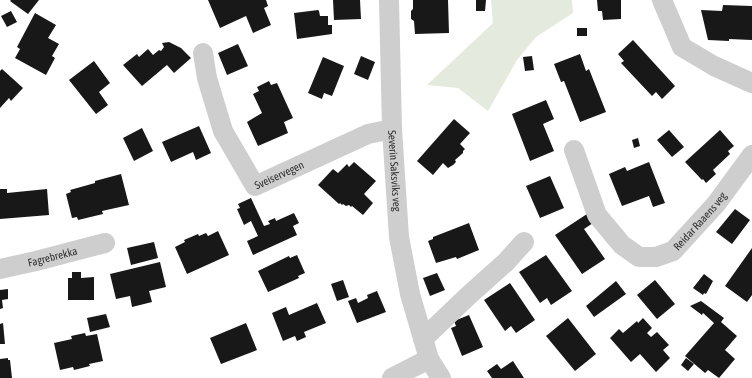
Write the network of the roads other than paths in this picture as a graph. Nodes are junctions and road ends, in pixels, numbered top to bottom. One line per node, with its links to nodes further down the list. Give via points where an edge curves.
1 (389, 0): 5 (street, Severin Saksviks veg)
2 (662, 0): 4 (street, via 682,47 714,66)
3 (203, 53): 5 (street, Sveiservegen, via 207,78 223,131 255,186 368,134)
4 (752, 82)
5 (392, 128): 11 (street, Severin Saksviks veg, via 399,238 410,294)
6 (574, 150): 7 (street, Reidar Raaens veg, via 597,215 622,245 639,257 656,257 672,251 716,204)
7 (752, 155)
8 (524, 242): 11 (street)
9 (105, 243): 10 (street, Fagrebrekka)
10 (0, 269)
11 (423, 339): 12 (street, Severin Saksviks veg)
12 (428, 359): 13 (street); 14 (street, Severin Saksviks veg)
13 (392, 378)
14 (441, 378)

